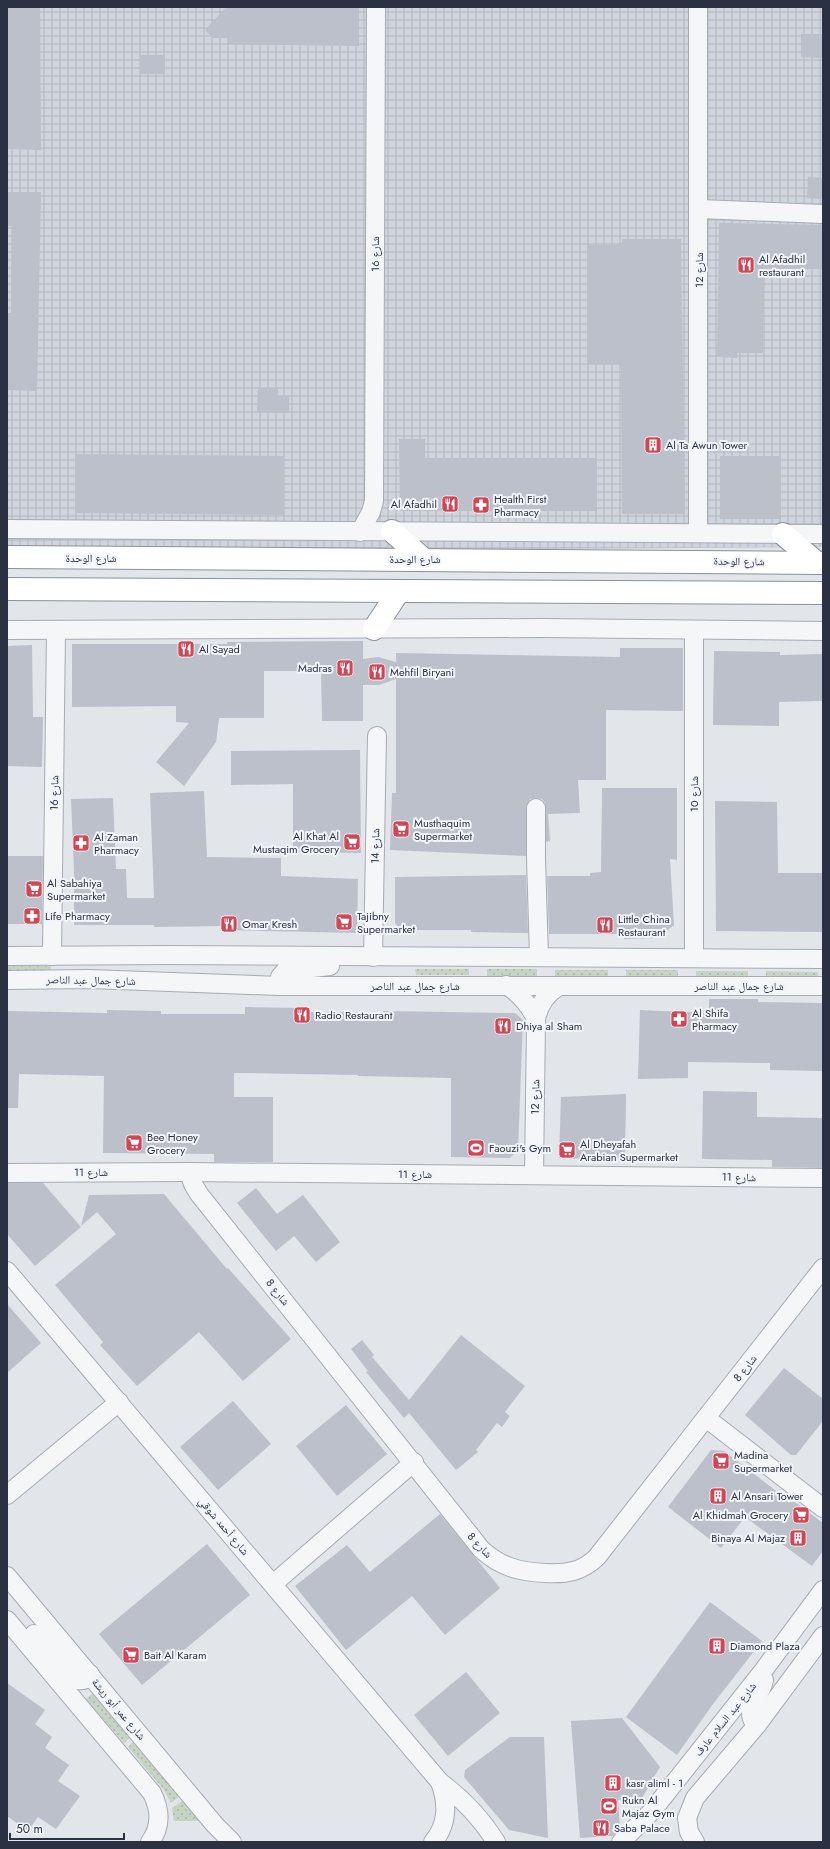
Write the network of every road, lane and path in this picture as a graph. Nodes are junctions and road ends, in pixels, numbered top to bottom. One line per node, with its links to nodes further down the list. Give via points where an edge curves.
1 (376, 7): 5 (street, شارع 16)
2 (698, 7): 3 (street, شارع 12)
3 (699, 209): 4 (street); 9 (street, شارع 12)
4 (823, 214)
5 (374, 501): 7 (street); 8 (street, شارع 16)
6 (7, 529): 8 (street)
7 (392, 531): 8 (street); 9 (street); 13 (highway)
8 (360, 532)
9 (698, 532): 10 (street)
10 (783, 534): 11 (street); 14 (highway)
11 (823, 534)
12 (7, 557): 13 (highway, شارع الوحدة)
13 (423, 559): 14 (highway, شارع الوحدة)
14 (820, 563)
15 (7, 589): 16 (highway)
16 (399, 591): 17 (highway); 18 (highway)
17 (823, 593)
18 (374, 629): 20 (street); 21 (street)
19 (7, 630): 20 (street)
20 (56, 630): 27 (street, شارع 16)
21 (694, 630): 22 (street); 31 (street, شارع 10)
22 (823, 631)
23 (377, 736): 29 (street, شارع 14)
24 (536, 808): 30 (street)
25 (168, 955): 27 (street); 28 (street); 33 (street, via 175,961 174,969 170,972 108,973 98,974)
26 (7, 956): 27 (street)
27 (52, 956)
28 (341, 956): 29 (street); 35 (street, via 328,966 285,971 280,977)
29 (373, 957): 30 (street)
30 (538, 958): 31 (street)
31 (694, 958): 32 (street)
32 (823, 959)
33 (89, 979): 34 (street, شارع جمال عبد الناصر); 35 (street, شارع جمال عبد الناصر)
34 (7, 980)
35 (280, 986): 36 (street, شارع جمال عبد الناصر)
36 (506, 986): 37 (street, شارع جمال عبد الناصر); 39 (street, via 521,996)
37 (559, 986): 38 (street, شارع جمال عبد الناصر); 39 (street, شارع 12, via 543,1000)
38 (823, 986)
39 (536, 1019): 42 (street, شارع 12)
40 (188, 1172): 41 (street, شارع 11); 42 (street, شارع 11); 48 (street, شارع 8, via 199,1194)
41 (7, 1173)
42 (534, 1175): 43 (street, شارع 11)
43 (823, 1178)
44 (823, 1268): 47 (street, شارع 8)
45 (7, 1271): 46 (street, شارع أحمد شوقي)
46 (119, 1402): 49 (street); 52 (street, شارع أحمد شوقي)
47 (706, 1418): 48 (street, شارع 8, via 597,1557 584,1568 570,1573 524,1572 496,1562 481,1549); 50 (street)
48 (414, 1462): 52 (street)
49 (7, 1495)
50 (823, 1508)
51 (7, 1576): 57 (street, شارع عمر أبو ريشة)
52 (273, 1584): 59 (street, شارع أحمد شوقي)
53 (823, 1590): 56 (street, شارع عبد السلام عارف)
54 (8, 1621): 57 (street, via 30,1630 77,1680 87,1679); 60 (street, via 152,1793 159,1814 158,1825)
55 (823, 1636): 58 (street)
56 (763, 1671): 58 (street, via 763,1683 750,1712); 64 (street, شارع عبد السلام عارف, via 652,1811)
57 (90, 1674): 61 (street, شارع عمر أبو ريشة, via 215,1825)
58 (757, 1725): 65 (street, via 691,1805 687,1825)
59 (440, 1782): 62 (street, شارع أحمد شوقي, via 445,1795 446,1809 444,1823); 63 (street, شارع أحمد شوقي, via 466,1804)
60 (150, 1842)
61 (232, 1842)
62 (433, 1842)
63 (496, 1842)
64 (621, 1842)
65 (695, 1842)

